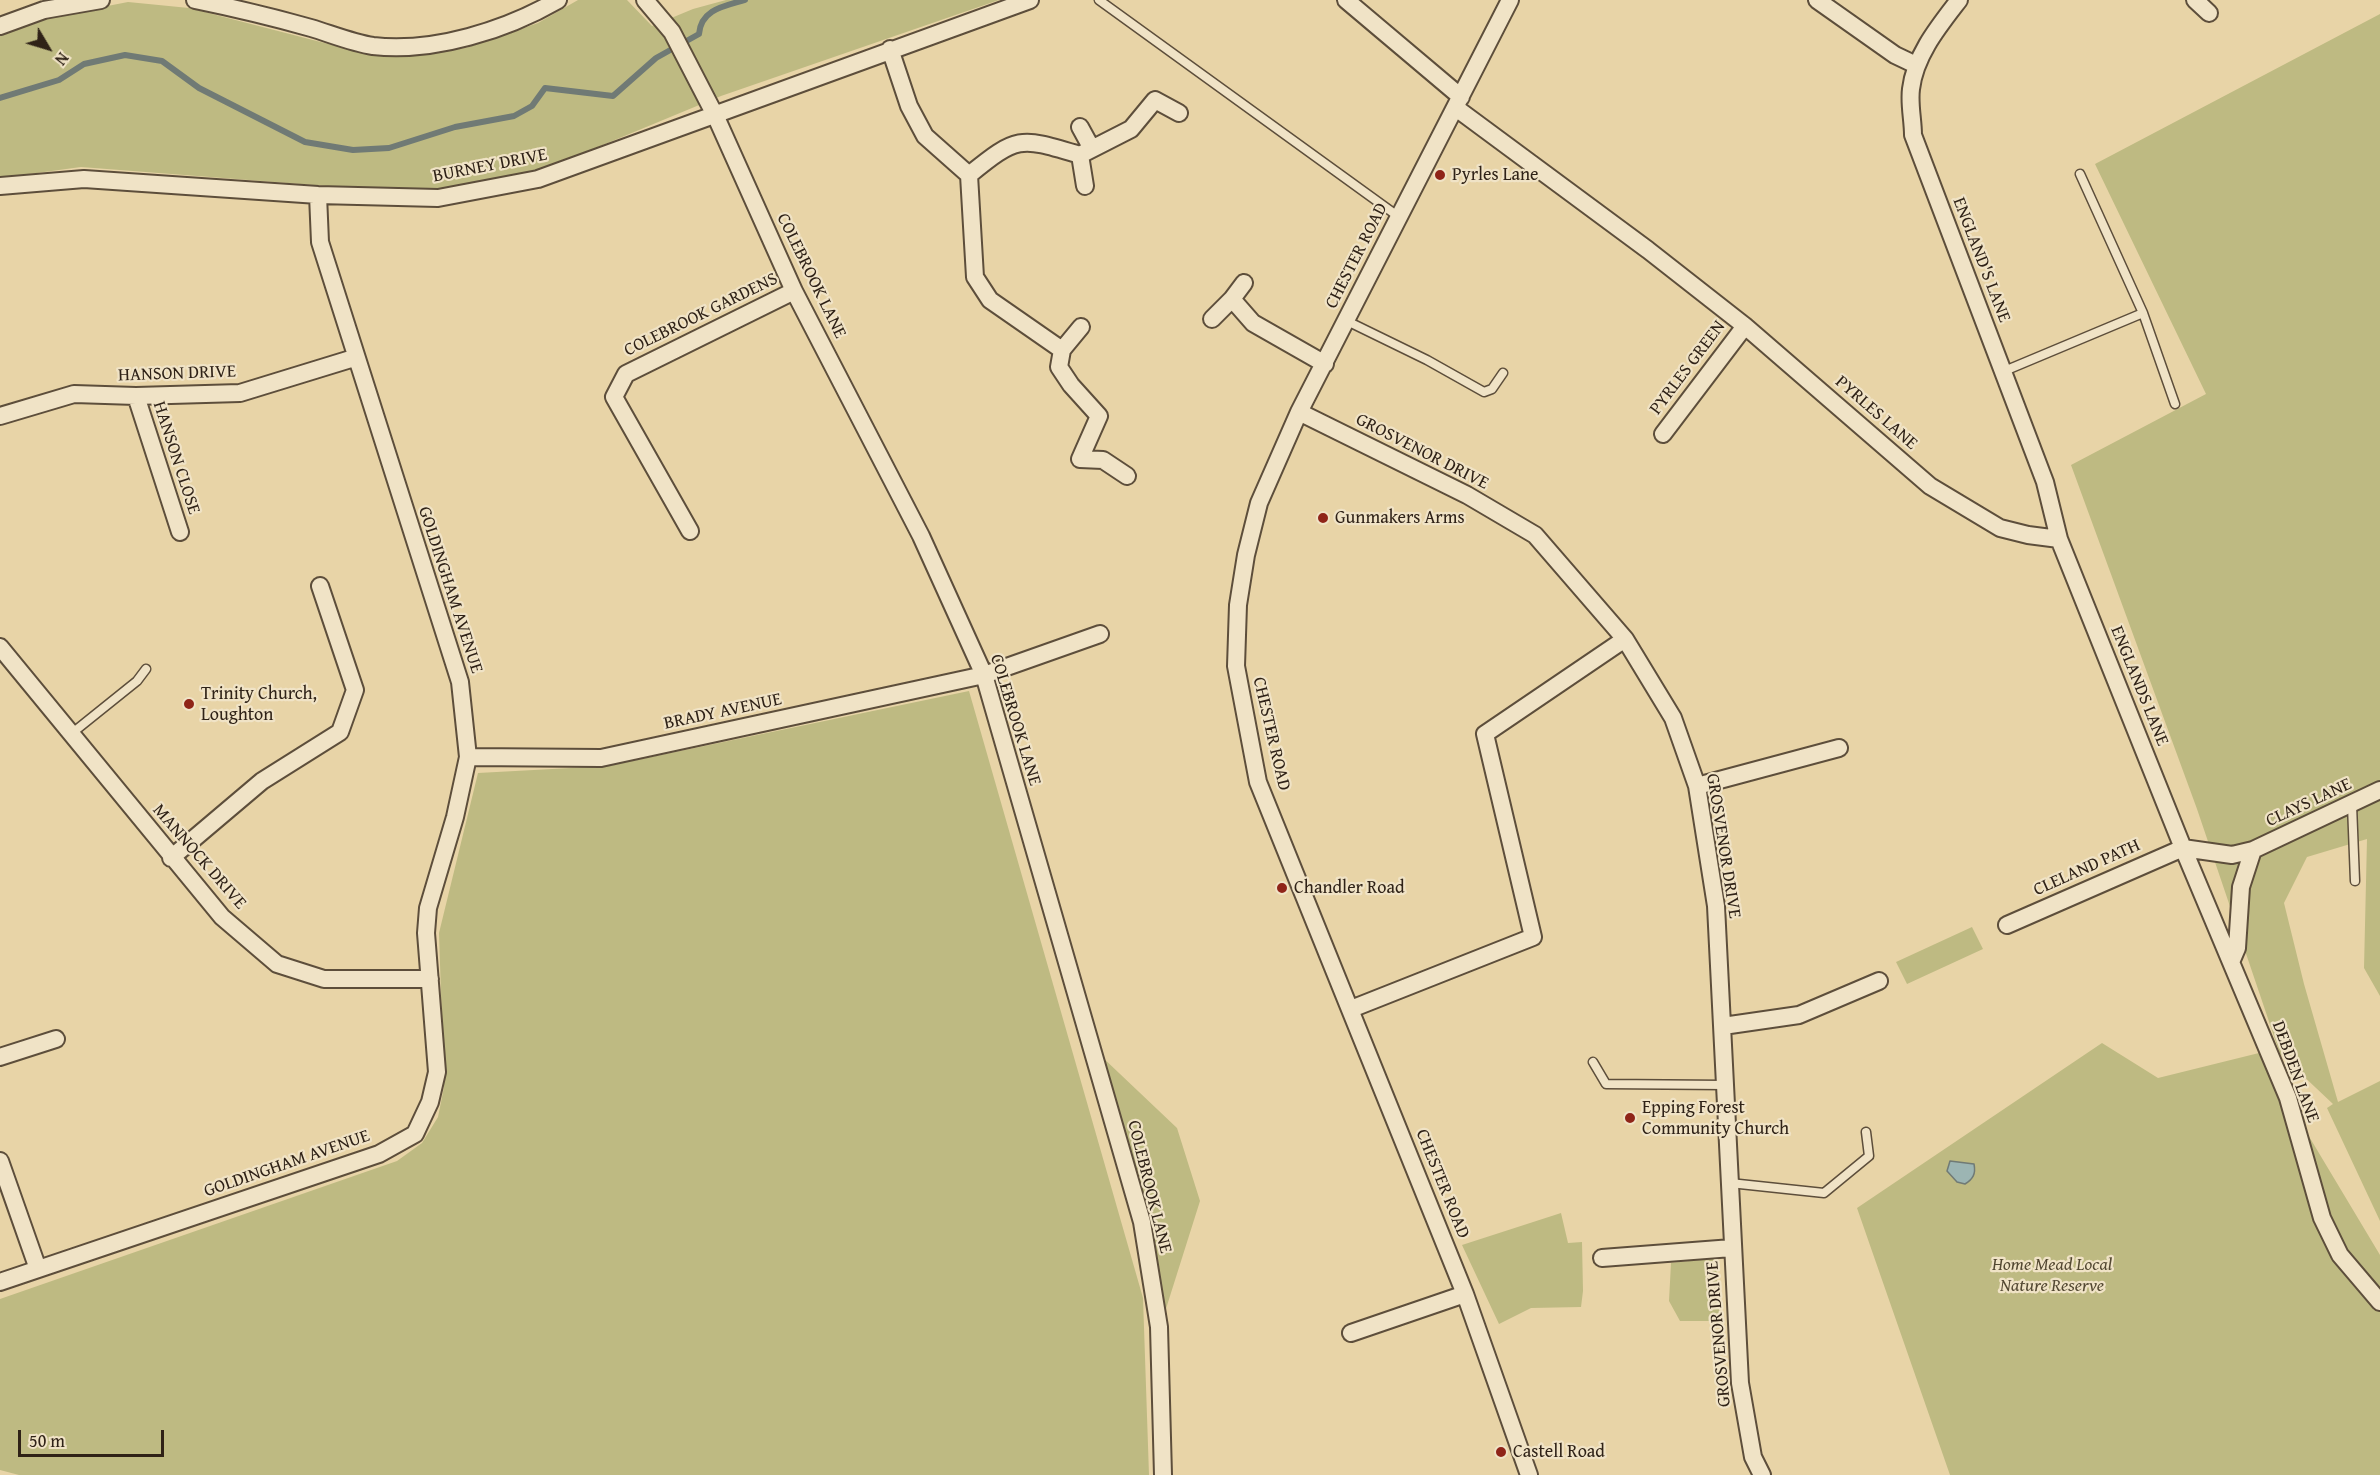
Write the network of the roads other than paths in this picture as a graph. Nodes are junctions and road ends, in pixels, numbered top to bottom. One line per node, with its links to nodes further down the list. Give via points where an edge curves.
1 (101, 0): 13 (street)
2 (195, 0): 12 (street)
3 (558, 0): 12 (street, via 535,13 464,39 373,46)
4 (645, 0): 20 (street, COLEBROOK LANE, via 672,32)
5 (1030, 0): 16 (street, BURNEY DRIVE)
6 (1099, 0): 28 (lane)
7 (1346, 0): 18 (street, PYRLES LANE)
8 (1510, 0): 18 (street, CHESTER ROAD)
9 (1817, 0): 17 (street)
10 (1959, 0): 17 (street, ENGLAND'S LANE)
11 (2195, 0): 14 (street)
12 (215, 2)
13 (43, 5): 15 (street)
14 (2209, 13)
15 (0, 26)
16 (890, 49): 20 (street, BURNEY DRIVE); 24 (street, via 909,106 925,136)
17 (1916, 66): 40 (street, ENGLAND'S LANE, via 1911,90 1913,135)
18 (1458, 103): 28 (street, CHESTER ROAD); 35 (street, PYRLES LANE)
19 (1179, 112): 22 (street, via 1155,100 1131,129)
20 (716, 117): 27 (street, BURNEY DRIVE, via 538,179 438,198); 30 (street, COLEBROOK LANE)
21 (1080, 127): 22 (street)
22 (1086, 152): 24 (street, via 1035,141 1005,146); 26 (street)
23 (2080, 174): 32 (lane)
24 (969, 175): 37 (street, via 975,277 990,300)
25 (0, 186): 27 (street, BURNEY DRIVE, via 84,179)
26 (1085, 186)
27 (318, 195): 38 (street, GOLDINGHAM AVENUE, via 320,242)
28 (1399, 218): 34 (street, CHESTER ROAD)
29 (1244, 283): 31 (street)
30 (794, 291): 48 (street, COLEBROOK GARDENS, via 626,374 614,398); 56 (street, COLEBROOK LANE, via 921,536)
31 (1232, 299): 33 (street); 39 (street, via 1253,323)
32 (2143, 313): 40 (lane); 43 (lane)
33 (1212, 319)
34 (1347, 321): 39 (street, CHESTER ROAD); 41 (lane, via 1484,392 1492,390)
35 (1745, 326): 46 (street, PYRLES GREEN); 50 (street, PYRLES LANE, via 1930,486 2000,528)
36 (1081, 327): 37 (street)
37 (1062, 350): 47 (street, via 1059,367 1063,375 1099,416 1080,459 1103,460)
38 (354, 358): 42 (street, HANSON DRIVE, via 240,393); 59 (street, GOLDINGHAM AVENUE, via 460,682)
39 (1325, 364): 44 (street, CHESTER ROAD)
40 (2002, 372): 50 (street, ENGLAND'S LANE, via 2045,482)
41 (1503, 373)
42 (136, 396): 45 (street, HANSON DRIVE, via 74,394); 49 (street, HANSON CLOSE)
43 (2175, 404)
44 (1299, 411): 53 (street, GROSVENOR DRIVE, via 1467,495 1535,535); 71 (street, CHESTER ROAD, via 1259,503 1246,555 1238,605 1236,666 1258,782)
45 (0, 416)
46 (1663, 434)
47 (1127, 476)
48 (690, 531)
49 (180, 532)
50 (2059, 539): 63 (street, ENGLANDS LANE)
51 (320, 586): 65 (street, via 355,690 340,732 262,781)
52 (1100, 634): 56 (street, BRADY AVENUE)
53 (1625, 639): 60 (street, GROSVENOR DRIVE, via 1673,718); 71 (street, via 1485,734 1533,937)
54 (0, 647): 57 (street, MANNOCK DRIVE)
55 (146, 669): 57 (lane, via 138,681)
56 (984, 675): 59 (street, BRADY AVENUE, via 601,758); 87 (street, COLEBROOK LANE, via 1142,1222 1159,1327)
57 (70, 734): 65 (street, MANNOCK DRIVE)
58 (1839, 748): 60 (street)
59 (468, 757): 69 (street, GOLDINGHAM AVENUE, via 428,908)
60 (1697, 786): 72 (street, GROSVENOR DRIVE, via 1716,906)
61 (2380, 790): 62 (street, CLAYS LANE)
62 (2352, 805): 64 (street, CLAYS LANE); 66 (lane)
63 (2183, 848): 64 (street, CLAYS LANE, via 2232,855); 67 (street, CLELAND PATH); 68 (street, DEBDEN LANE)
64 (2253, 850): 68 (street, CLAYS LANE, via 2241,888 2236,948)
65 (171, 858): 69 (street, MANNOCK DRIVE, via 222,917 277,964 324,979)
66 (2355, 881)
67 (2007, 925)
68 (2231, 962): 85 (street, DEBDEN LANE, via 2288,1098 2322,1218 2340,1255)
69 (430, 979): 82 (street, GOLDINGHAM AVENUE, via 437,1072 430,1102 415,1134 379,1154)
70 (1879, 981): 72 (street, via 1799,1015)
71 (1352, 1009): 84 (street, CHESTER ROAD)
72 (1723, 1026): 76 (street, GROSVENOR DRIVE)
73 (56, 1039): 74 (street)
74 (0, 1057)
75 (1593, 1062): 76 (lane, via 1606,1084)
76 (1725, 1085): 79 (street, GROSVENOR DRIVE)
77 (1866, 1132): 79 (lane, via 1869,1156 1824,1193)
78 (0, 1161): 82 (street)
79 (1731, 1183): 80 (street, GROSVENOR DRIVE)
80 (1732, 1248): 81 (street); 89 (street, GROSVENOR DRIVE, via 1740,1383 1753,1457)
81 (1602, 1258)
82 (38, 1269): 83 (street, GOLDINGHAM AVENUE)
83 (0, 1282)
84 (1465, 1294): 86 (street); 88 (street, CHESTER ROAD)
85 (2380, 1302)
86 (1351, 1333)
87 (1163, 1475)
88 (1529, 1475)
89 (1762, 1475)

